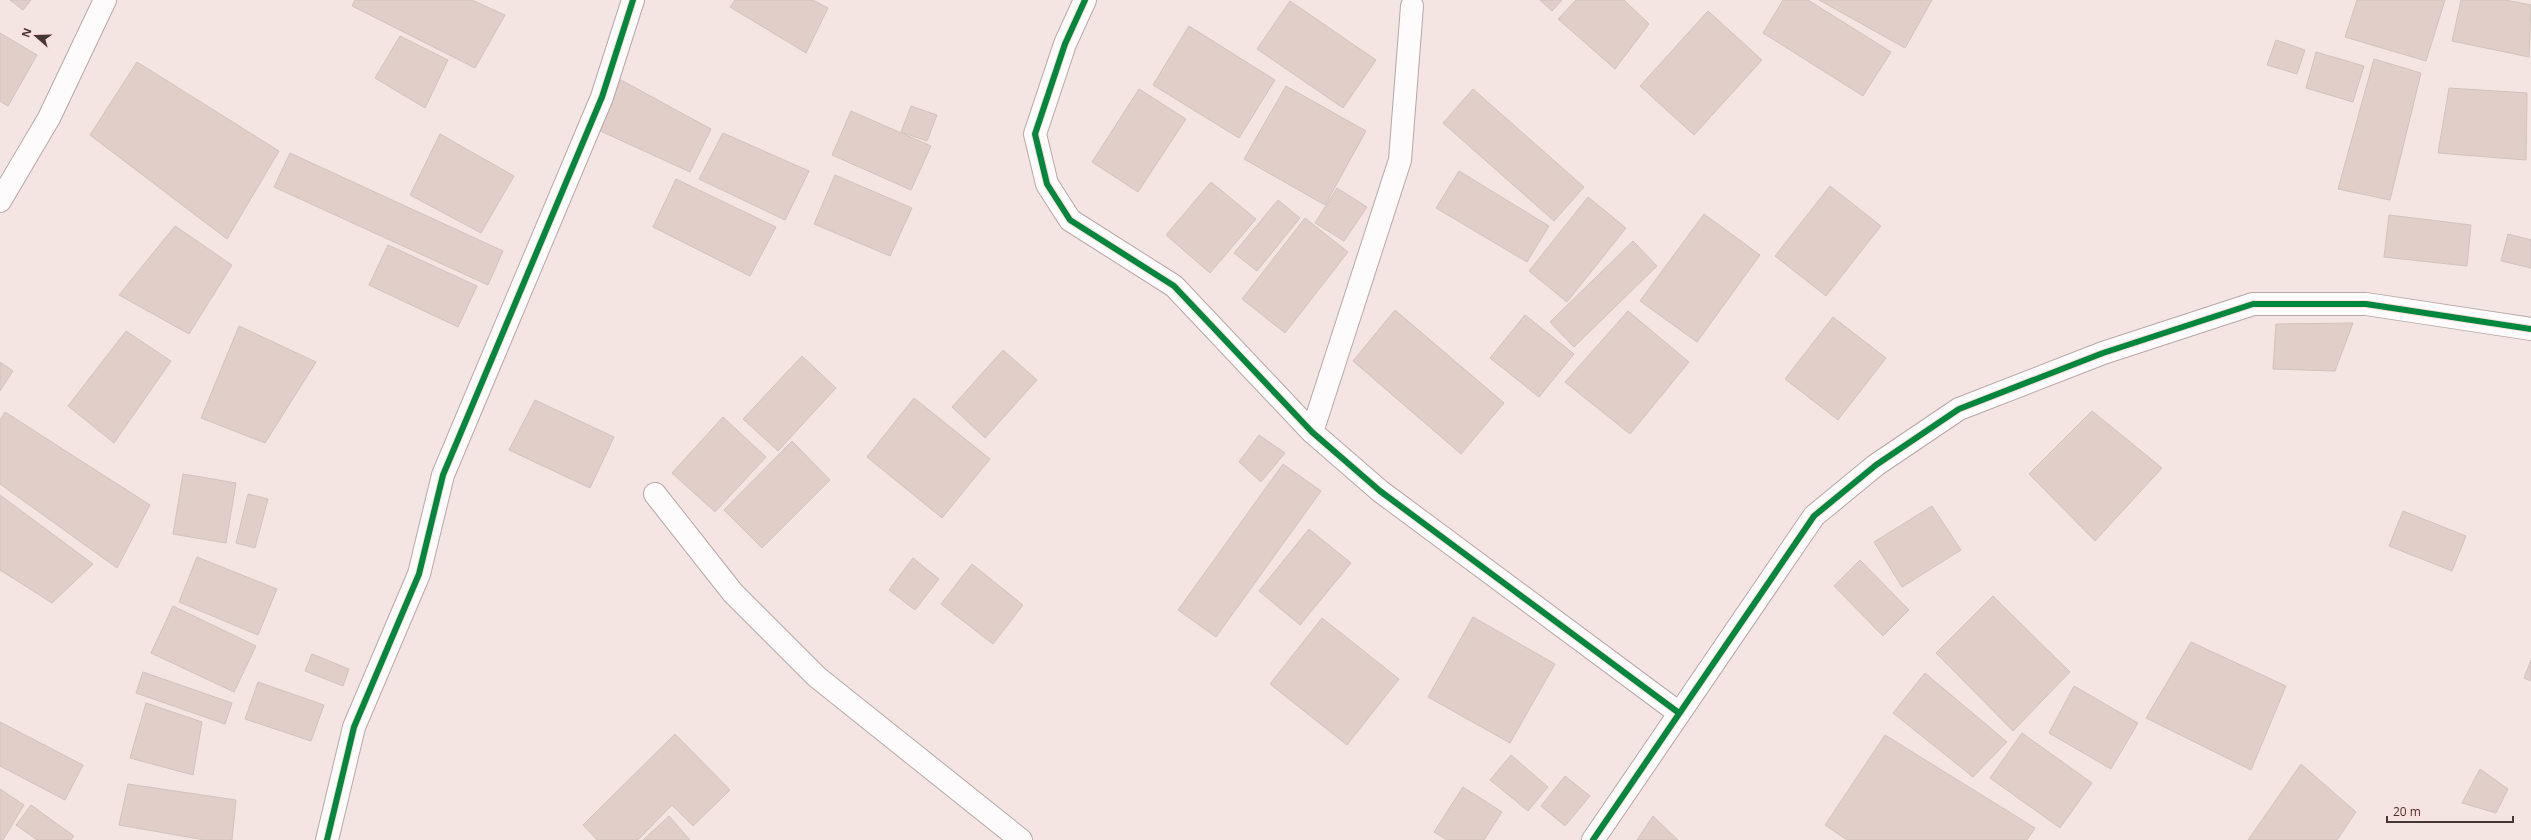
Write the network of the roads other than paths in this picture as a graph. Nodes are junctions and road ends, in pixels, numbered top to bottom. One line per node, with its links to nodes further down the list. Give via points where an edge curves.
1 (105, 0): 5 (street, via 49,118)
2 (633, 0): 10 (street, via 602,97 443,475 419,574 354,727)
3 (1085, 0): 7 (street, via 1065,44 1035,134 1048,184 1070,220 1174,286)
4 (1412, 6): 7 (street, via 1400,160)
5 (0, 201)
6 (2531, 329): 9 (street, via 2366,304 2253,304 2103,353 1959,409 1876,465 1814,516)
7 (1312, 432): 9 (street, via 1380,491)
8 (655, 494): 11 (street, via 733,593 817,677)
9 (1679, 713): 12 (street)
10 (327, 840)
11 (1021, 840)
12 (1593, 840)

